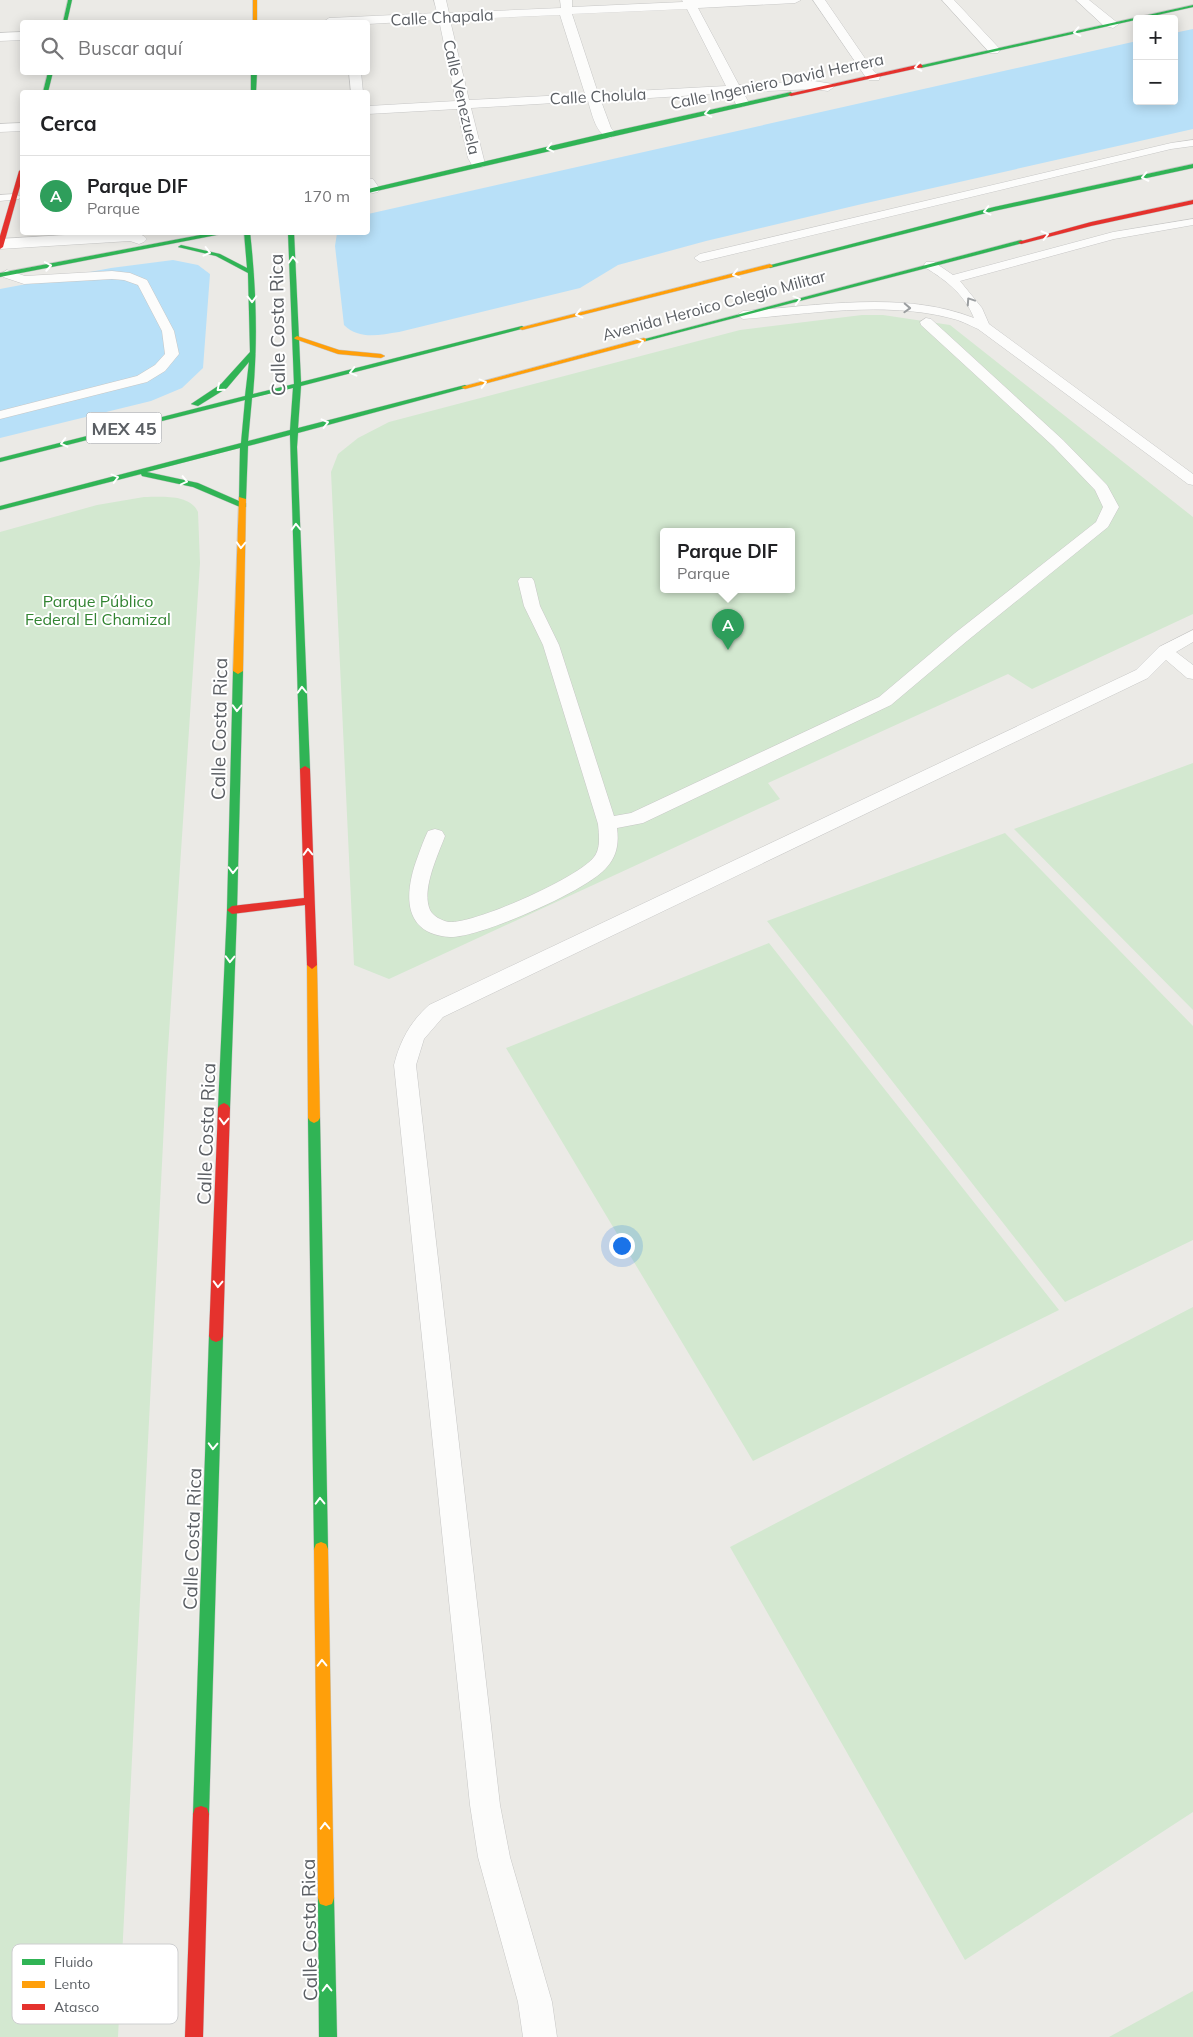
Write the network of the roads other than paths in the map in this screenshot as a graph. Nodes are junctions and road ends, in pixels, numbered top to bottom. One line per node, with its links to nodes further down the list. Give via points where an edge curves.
1 (70, 0): 14 (main road)
2 (255, 0): 15 (main road)
3 (440, 0): 12 (street, Calle Venezuela)
4 (795, 0): 8 (street, Calle Chapala)
5 (819, 0): 28 (street)
6 (948, 0): 23 (street)
7 (1082, 0): 19 (street)
8 (690, 2): 9 (street, Calle Chapala); 29 (street)
9 (566, 5): 12 (street, Calle Chapala); 34 (street, via 566,15)
10 (1193, 6): 19 (main road, Calle Ingeniero David Herrera)
11 (350, 7): 16 (street)
12 (444, 17): 18 (street, Calle Chapala); 35 (street, Calle Venezuela)
13 (1193, 17): 17 (main road)
14 (65, 20)
15 (255, 20)
16 (351, 20)
17 (1178, 20)
18 (370, 21)
19 (1113, 24): 23 (main road, Calle Ingeniero David Herrera, one-way to 23)
20 (1133, 31): 27 (main road, Calle Ingeniero David Herrera)
21 (20, 36): 22 (street)
22 (0, 37)
23 (994, 50): 28 (main road, Calle Ingeniero David Herrera, one-way to 28)
24 (50, 75): 30 (main road)
25 (254, 75): 31 (main road)
26 (355, 75): 32 (street)
27 (903, 82)
28 (877, 84): 33 (main road, Calle Ingeniero David Herrera)
29 (733, 89): 33 (street, Calle Cholula, via 814,85); 34 (street, Calle Cholula); 36 (street)
30 (46, 90)
31 (254, 90)
32 (357, 90)
33 (830, 94): 36 (main road, Calle Ingeniero David Herrera)
34 (593, 96): 35 (street, Calle Cholula); 40 (street, via 605,129)
35 (463, 104): 37 (street, Calle Cholula); 43 (street, Calle Venezuela, via 475,160)
36 (745, 105): 40 (main road, Calle Ingeniero David Herrera, one-way to 40)
37 (370, 110)
38 (20, 127): 39 (street)
39 (0, 128)
40 (610, 134): 43 (main road, Calle Ingeniero David Herrera, one-way to 43)
41 (1193, 143): 59 (lane)
42 (1193, 166): 55 (main road, Avenida Heroico Colegio Militar, one-way to 55)
43 (481, 170): 45 (main road, Calle Ingeniero David Herrera)
44 (20, 178): 46 (main road)
45 (370, 191)
46 (15, 197): 47 (lane); 56 (main road)
47 (0, 198)
48 (1193, 202): 61 (main road, Avenida Heroico Colegio Militar, one-way to 48)
49 (1193, 222): 64 (lane, via 1113,236)
50 (214, 235): 57 (main road)
51 (247, 235): 63 (main road, Calle Costa Rica)
52 (291, 235): 68 (main road, Calle Costa Rica, one-way to 52)
53 (61, 236): 54 (street); 56 (street)
54 (134, 236): 62 (main road)
55 (851, 244): 58 (main road); 70 (main road, Avenida Heroico Colegio Militar, one-way to 70)
56 (0, 245)
57 (160, 246): 62 (main road, one-way to 57); 63 (main road, one-way to 63, via 193,248 218,255)
58 (884, 247)
59 (700, 258)
60 (915, 258): 61 (main road)
61 (930, 265): 64 (lane); 65 (main road, Avenida Heroico Colegio Militar, one-way to 61)
62 (2, 269): 73 (lane, via 24,280 112,275 126,276 143,284 168,331 172,354 160,368 142,379)
63 (251, 272): 69 (main road, Calle Costa Rica, one-way to 69)
64 (952, 279): 67 (lane, one-way to 64, via 982,318)
65 (744, 314): 67 (lane, one-way to 67, via 909,308 952,315); 75 (main road, Avenida Heroico Colegio Militar, one-way to 65)
66 (926, 322): 86 (lane, via 1058,443 1102,488 1111,507 1104,524 885,701 636,818)
67 (983, 326): 79 (lane)
68 (297, 338): 70 (main road, via 324,350 348,355); 71 (main road, Calle Costa Rica)
69 (253, 352): 72 (main road, Calle Costa Rica); 74 (main road, one-way to 74, via 224,386)
70 (420, 354): 71 (main road, Avenida Heroico Colegio Militar, one-way to 71)
71 (297, 386): 72 (main road, Avenida Heroico Colegio Militar); 75 (main road, Calle Costa Rica)
72 (247, 397): 74 (main road, MEX 45); 76 (main road, Calle Costa Rica)
73 (0, 415)
74 (172, 416): 77 (main road, MEX 45, one-way to 77)
75 (294, 431): 76 (main road, Avenida Heroico Colegio Militar); 88 (main road, Calle Costa Rica, one-way to 75)
76 (244, 444): 78 (main road, MEX 45); 80 (main road, Calle Costa Rica)
77 (0, 460)
78 (136, 472): 80 (main road, one-way to 80, via 217,491); 81 (main road, MEX 45, one-way to 78)
79 (1193, 481)
80 (243, 505): 89 (main road, Calle Costa Rica, one-way to 89)
81 (0, 508)
82 (526, 581): 86 (lane, via 532,606 551,645)
83 (1193, 635): 84 (lane)
84 (1165, 651): 85 (lane); 92 (lane, via 1142,674 436,1011 422,1024 409,1044 405,1065 485,1805 494,1857 535,2002)
85 (1193, 674)
86 (607, 824): 87 (lane, via 610,845 603,860 586,875 484,923 461,929 445,930 432,925 421,915 419,883)
87 (436, 836)
88 (310, 901): 89 (main road); 91 (main road, Calle Costa Rica, one-way to 88)
89 (232, 910): 90 (main road, Calle Costa Rica, one-way to 90)
90 (194, 2037)
91 (328, 2037)
92 (540, 2037)

